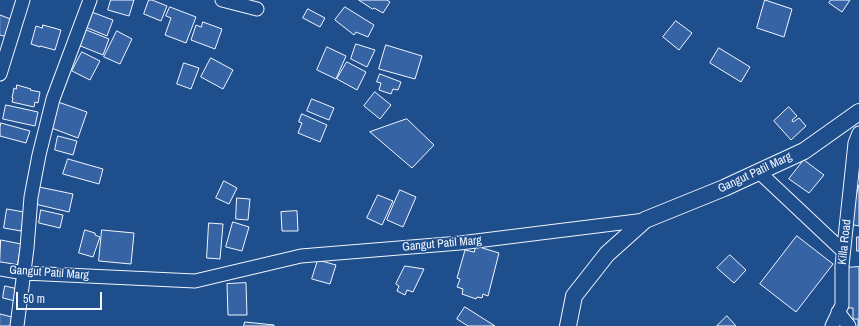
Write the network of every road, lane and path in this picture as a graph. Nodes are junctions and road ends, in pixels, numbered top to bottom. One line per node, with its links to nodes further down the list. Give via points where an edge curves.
1 (23, 0): 5 (street)
2 (90, 0): 12 (street, via 53,99 39,155 31,197)
3 (222, 0): 4 (street)
4 (257, 9)
5 (0, 74)
6 (859, 112): 8 (main road, Gangut Patil Marg, via 804,151)
7 (859, 133): 10 (street, Killa Road, via 855,143)
8 (759, 172): 9 (main road, Gangut Patil Marg); 10 (street)
9 (645, 220): 12 (street, Gangut Patil Marg, via 460,243 302,256 195,281); 15 (main road, via 607,254 574,296)
10 (843, 251): 13 (street, Killa Road, via 842,305)
11 (0, 269): 12 (street, Gangut Patil Marg)
12 (24, 273): 14 (street)
13 (838, 312): 16 (street, Killa Road); 17 (street)
14 (17, 326)
15 (568, 326)
16 (832, 326)
17 (849, 326)

